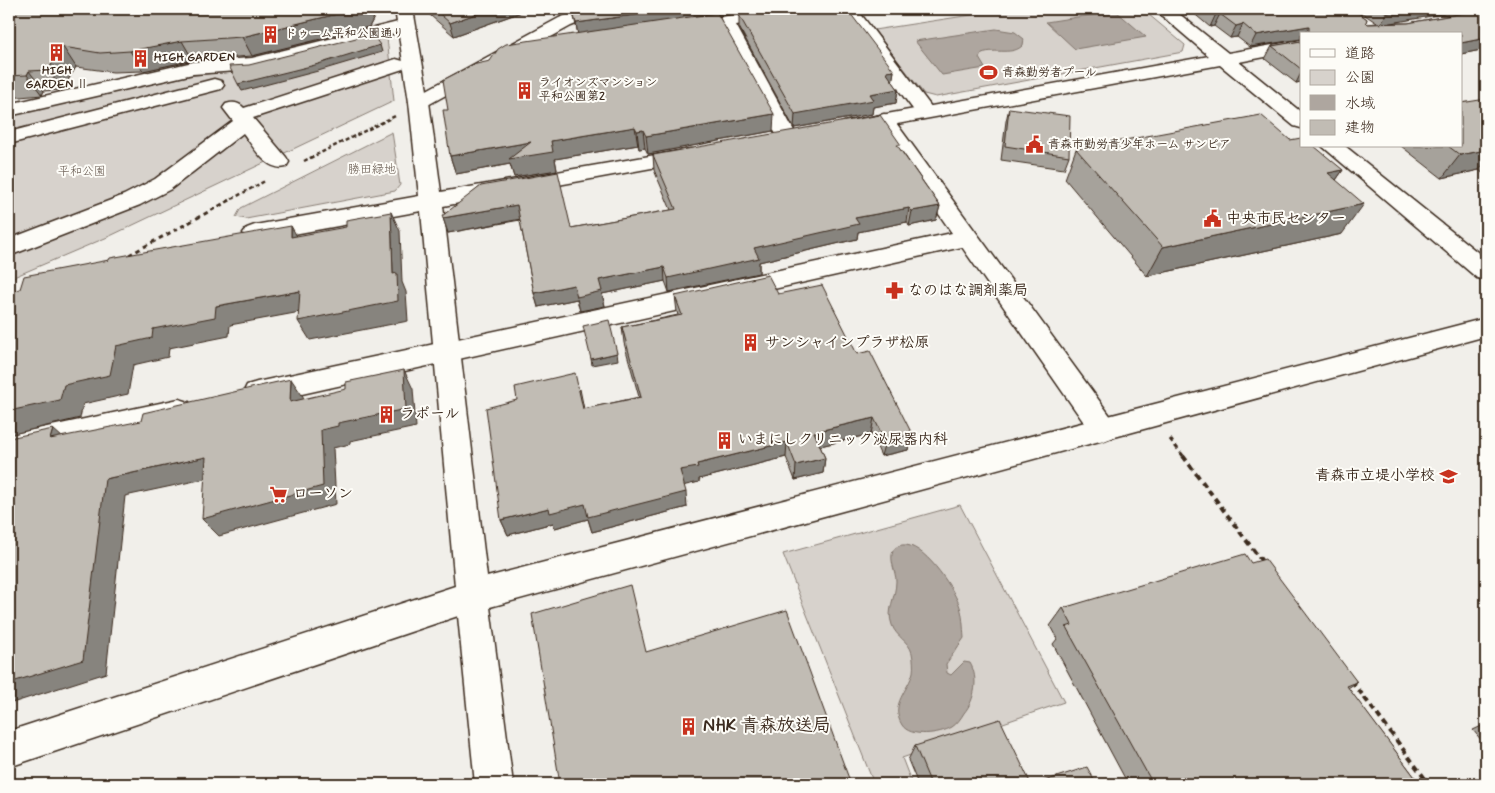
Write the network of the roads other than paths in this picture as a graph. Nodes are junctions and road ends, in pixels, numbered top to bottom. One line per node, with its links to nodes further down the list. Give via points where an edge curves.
1 (597, 9): 10 (street, via 565,22)
2 (811, 9): 6 (street)
3 (848, 9): 16 (street)
4 (1163, 9): 11 (street)
5 (405, 17): 13 (street); 14 (street)
6 (725, 22): 7 (street); 18 (street, via 797,136)
7 (666, 30)
8 (1300, 45): 11 (street)
9 (558, 46): 10 (street)
10 (509, 54): 14 (street)
11 (1223, 58): 16 (street); 19 (street)
12 (396, 65): 17 (street)
13 (216, 76): 15 (street, via 193,68); 17 (street); 20 (street)
14 (420, 102): 24 (street)
15 (9, 110)
16 (925, 112): 18 (street)
17 (242, 119): 23 (street); 27 (street, via 163,184 132,200)
18 (884, 120): 26 (street)
19 (1300, 121)
20 (9, 138)
21 (1334, 148): 28 (street)
22 (711, 152): 24 (street)
23 (278, 162)
24 (431, 201): 25 (street); 30 (street)
25 (232, 237)
26 (967, 238): 30 (street); 33 (street)
27 (9, 248)
28 (1486, 272)
29 (1486, 327): 33 (street)
30 (446, 353): 31 (street); 35 (street)
31 (229, 399)
32 (200, 405): 34 (street)
33 (1104, 429): 35 (street)
34 (9, 447)
35 (472, 596): 36 (street); 37 (street)
36 (9, 750)
37 (494, 784)

